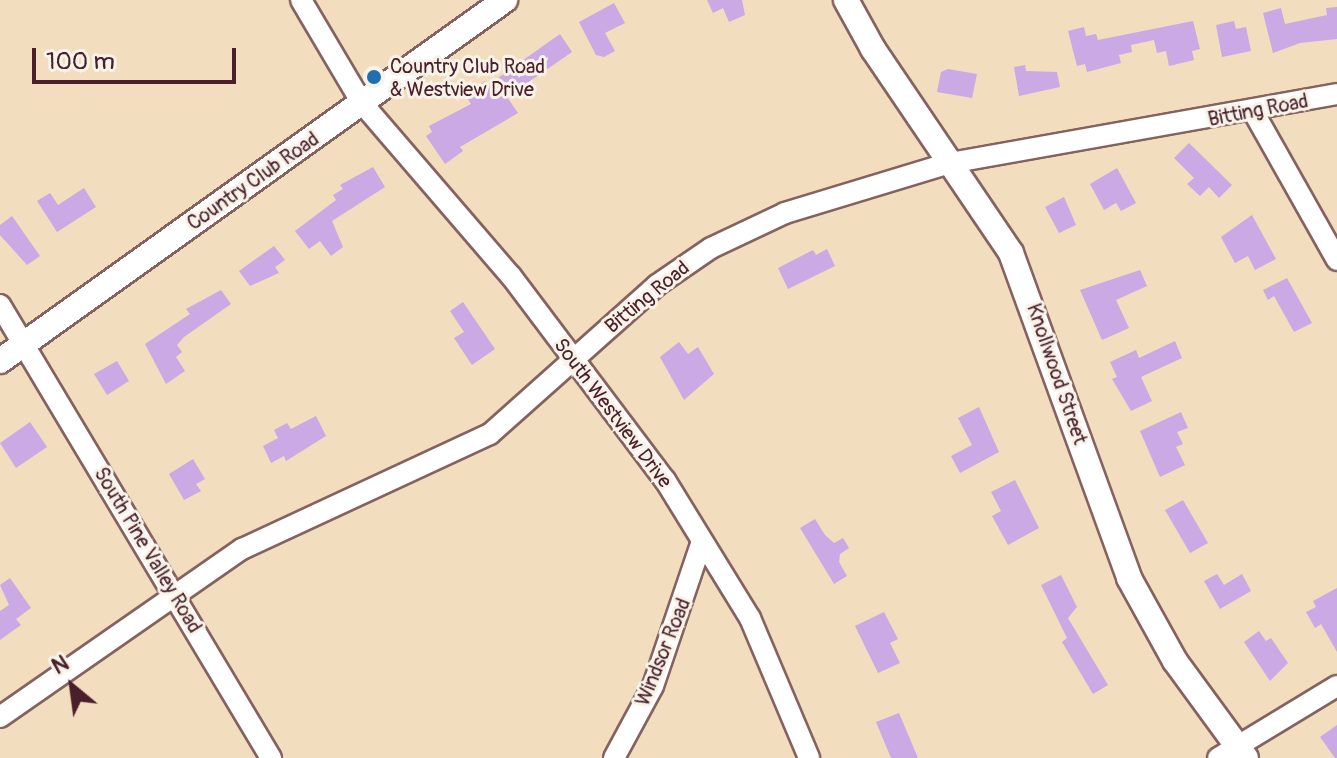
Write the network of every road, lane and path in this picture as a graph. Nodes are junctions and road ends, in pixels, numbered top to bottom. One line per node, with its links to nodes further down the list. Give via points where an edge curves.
1 (301, 0): 5 (street, South Westview Drive)
2 (505, 0): 5 (main road, Country Club Road)
3 (846, 0): 7 (main road, Knollwood Street)
4 (1337, 94): 6 (street, Bitting Road)
5 (362, 103): 10 (main road, Country Club Road); 11 (street, South Westview Drive, via 511,276)
6 (1253, 111): 7 (street, Bitting Road); 8 (street)
7 (950, 163): 11 (street, Bitting Road, via 799,208 711,248 657,285); 17 (main road, Knollwood Street, via 1024,281 1112,534 1150,620)
8 (1337, 260)
9 (0, 305): 10 (street, South Pine Valley Road)
10 (25, 343): 12 (main road, Country Club Road); 14 (street, South Pine Valley Road)
11 (573, 359): 13 (street, South Westview Drive, via 665,480); 14 (street, Bitting Road, via 490,434 242,549)
12 (0, 361)
13 (702, 541): 19 (street, Windsor Road, via 653,686); 20 (street, South Westview Drive, via 750,618)
14 (174, 594): 16 (street, Bitting Road); 18 (street, South Pine Valley Road)
15 (1337, 686): 17 (street)
16 (0, 717)
17 (1233, 754)
18 (271, 758)
19 (614, 758)
20 (809, 758)

